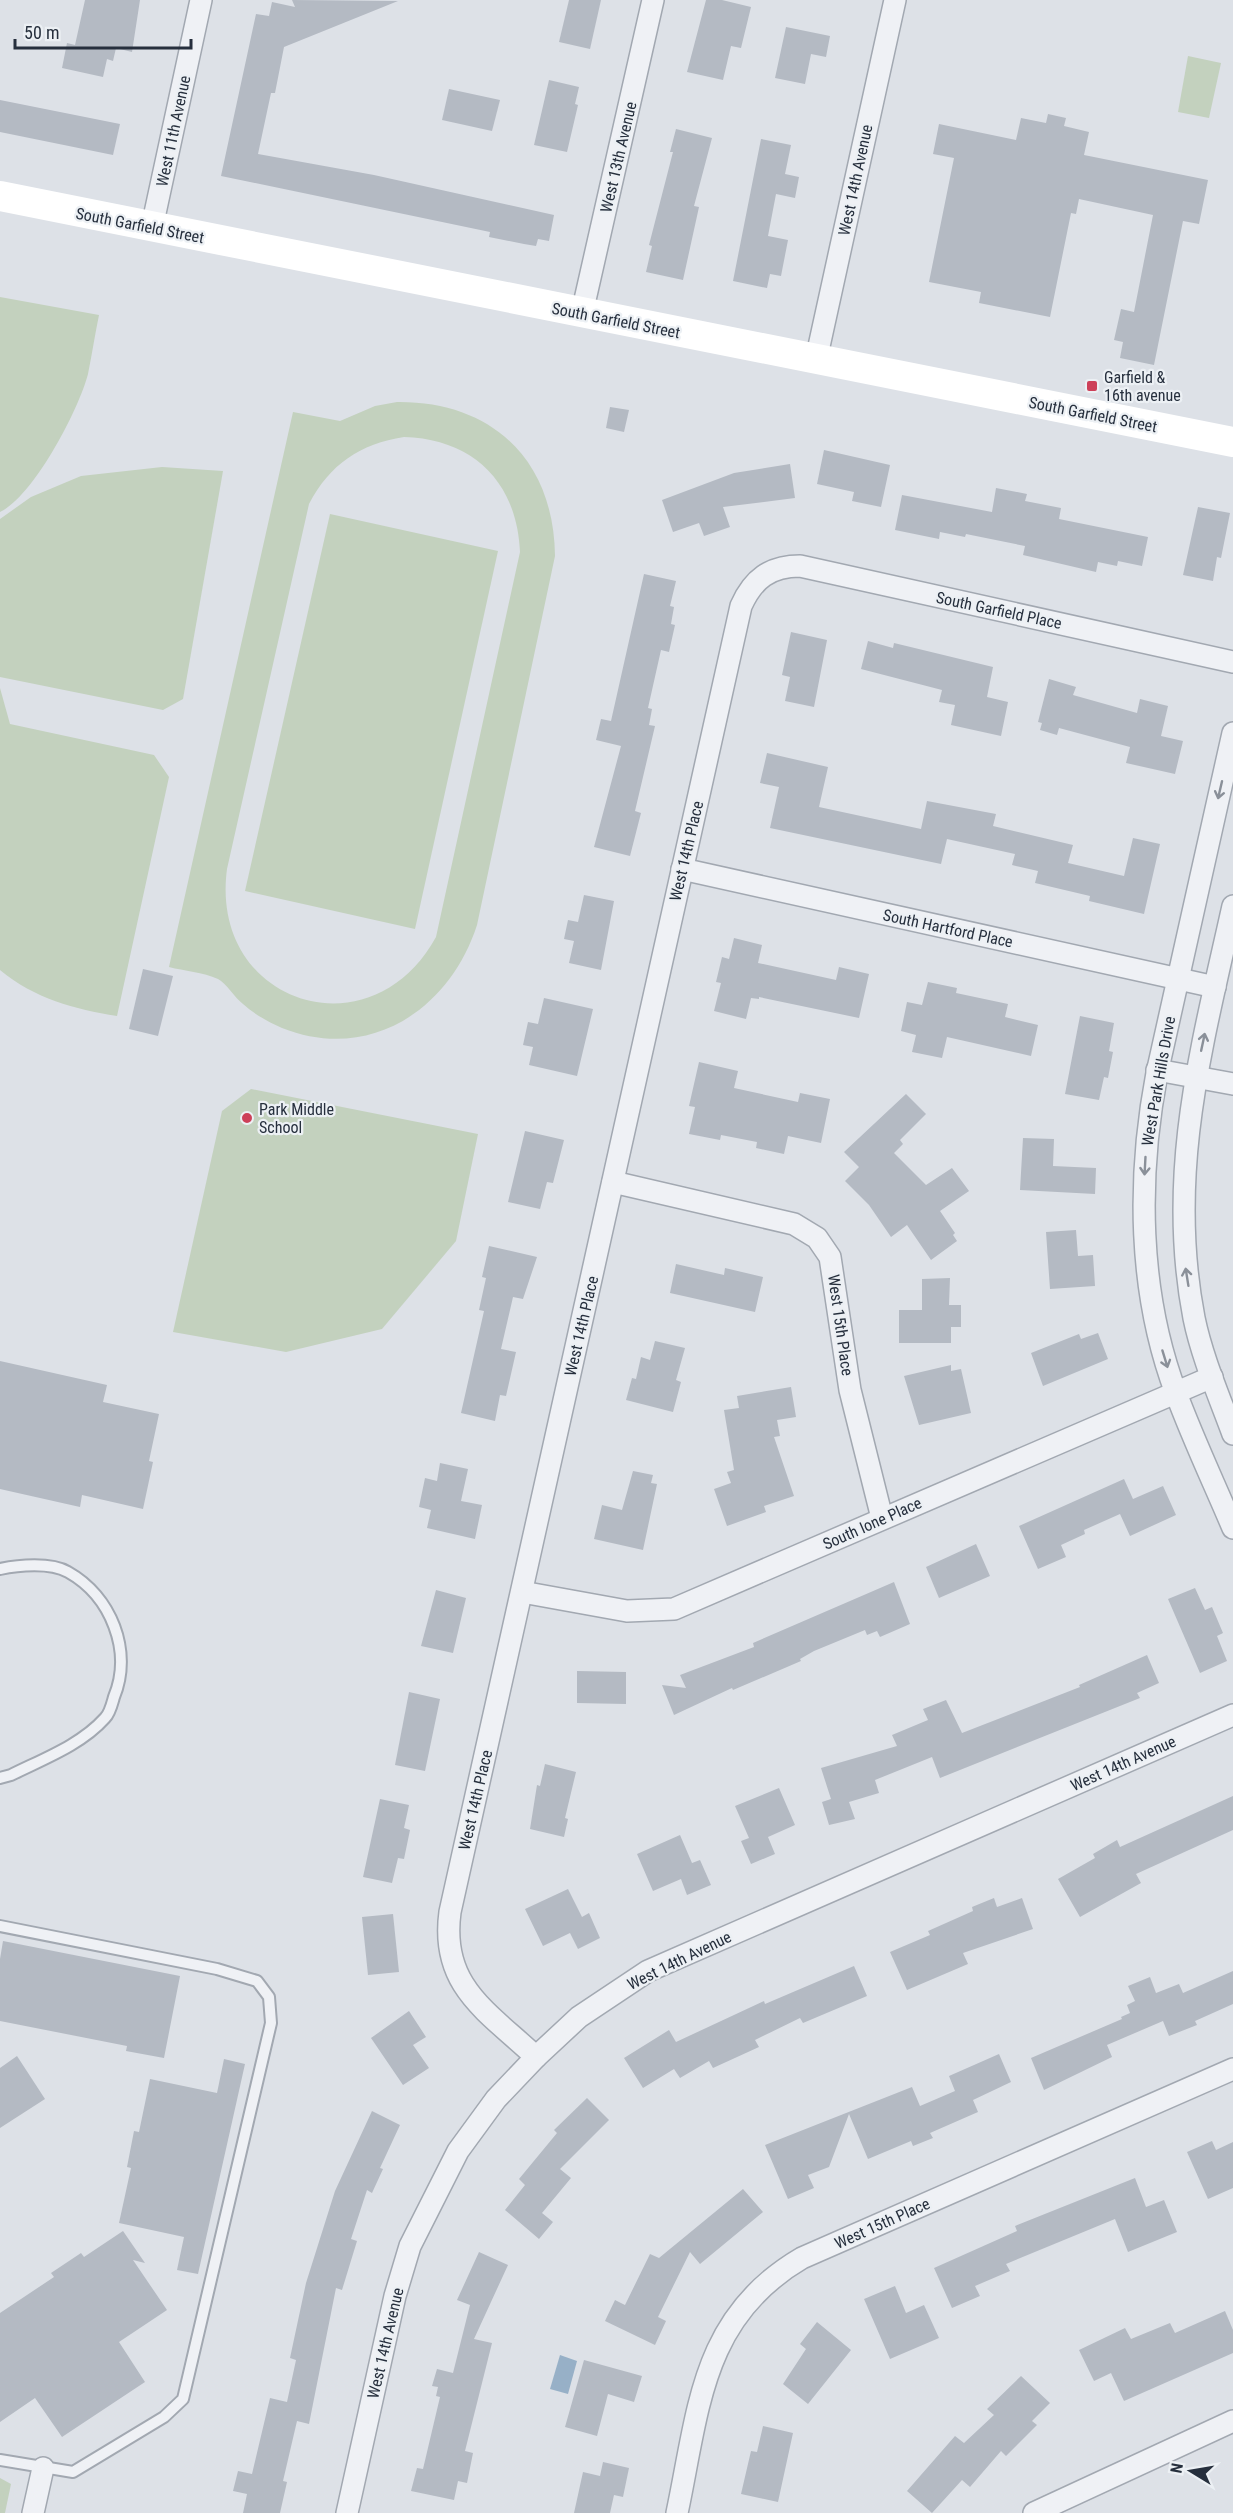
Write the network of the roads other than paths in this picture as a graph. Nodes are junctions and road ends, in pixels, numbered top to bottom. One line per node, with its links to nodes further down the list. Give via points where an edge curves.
1 (201, 0): 5 (street, West 11th Avenue)
2 (653, 0): 6 (street, West 13th Avenue)
3 (895, 0): 7 (street, West 14th Avenue)
4 (0, 196): 5 (street, South Garfield Street)
5 (152, 227): 6 (street, South Garfield Street)
6 (582, 313): 7 (street, South Garfield Street)
7 (816, 360): 8 (street, South Garfield Street)
8 (1233, 442)
9 (766, 573): 10 (street, South Garfield Place, via 800,566); 12 (street, West 14th Place, via 755,581 741,606)
10 (1233, 662)
11 (1233, 733): 14 (street, West Park Hills Drive, one-way to 14)
12 (682, 869): 14 (street, South Hartford Place); 19 (street, West 14th Place)
13 (1233, 906): 15 (street)
14 (1177, 979): 15 (street, South Hartford Place); 16 (street, West Park Hills Drive)
15 (1215, 987): 17 (street, one-way to 15)
16 (1157, 1070): 17 (street); 21 (street, West Park Hills Drive, one-way to 21, via 1149,1114 1144,1215 1152,1302)
17 (1196, 1078): 18 (street); 20 (street, one-way to 17, via 1194,1320 1182,1223 1187,1128)
18 (1233, 1084)
19 (613, 1182): 23 (street, West 15th Place, via 794,1224 824,1245 833,1267 850,1390); 26 (street, West 14th Place)
20 (1212, 1377): 21 (street, South Ione Place); 22 (street)
21 (1176, 1393): 23 (street, South Ione Place); 24 (street, West Park Hills Drive)
22 (1233, 1434)
23 (882, 1518): 26 (street, South Ione Place, via 674,1609 627,1611)
24 (1233, 1526)
25 (0, 1569): 28 (lane, via 23,1564 66,1570 100,1597 117,1629 122,1680 106,1717 74,1743)
26 (522, 1592): 30 (street, West 14th Place, via 447,1930 448,1949 459,1981)
27 (1233, 1715): 30 (street, West 14th Avenue, via 648,1971 579,2017)
28 (0, 1778)
29 (0, 1926): 34 (lane, via 217,1969 257,1981 269,1997 271,2023 183,2399 164,2417 73,2472)
30 (536, 2057): 36 (street, West 14th Avenue, via 496,2099 458,2151 410,2246 395,2296)
31 (1233, 2069): 37 (street, West 15th Place, via 802,2258 764,2284 727,2328 715,2354)
32 (1233, 2421): 38 (street)
33 (0, 2460): 34 (lane)
34 (42, 2468): 35 (street)
35 (33, 2513)
36 (347, 2513)
37 (677, 2513)
38 (1034, 2513)

